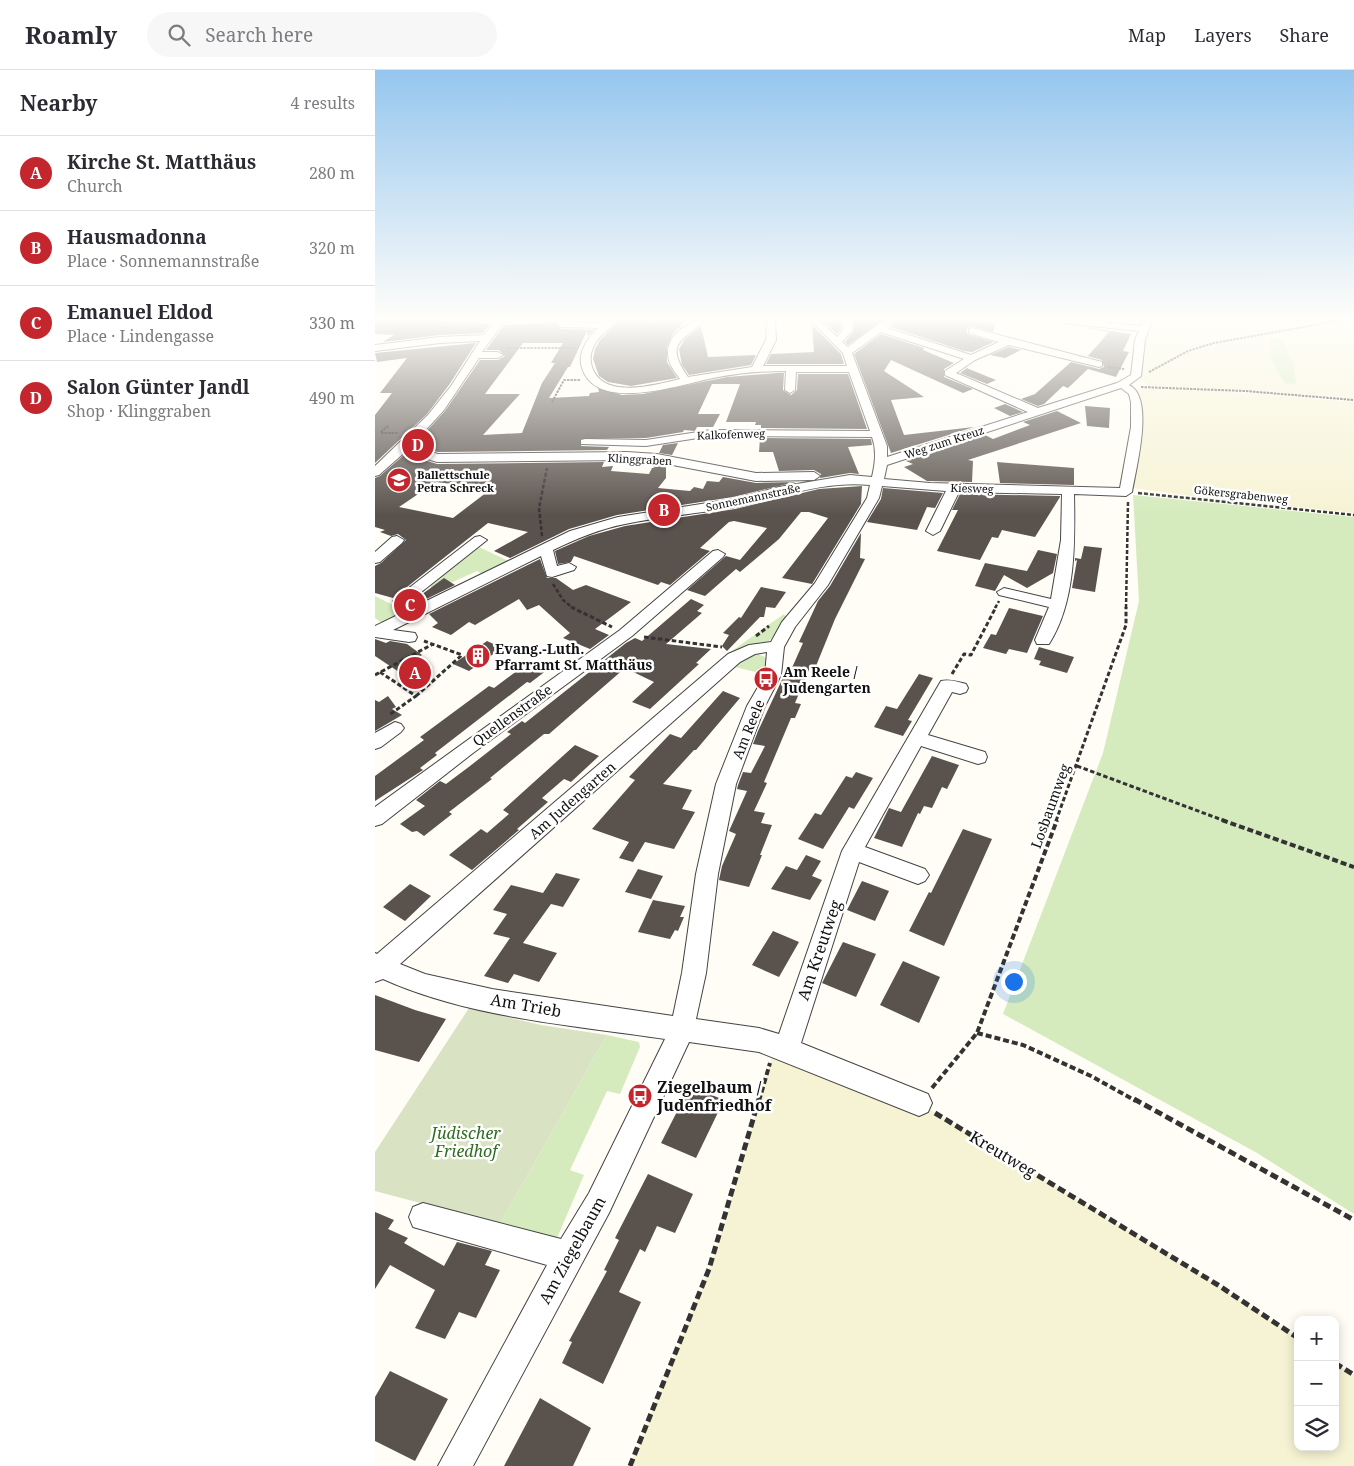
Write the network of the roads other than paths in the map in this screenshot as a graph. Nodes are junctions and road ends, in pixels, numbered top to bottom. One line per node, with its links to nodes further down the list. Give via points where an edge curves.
1 (456, 385): 12 (street)
2 (603, 385): 3 (street, via 621,390)
3 (672, 385)
4 (790, 385): 8 (street)
5 (860, 385): 10 (street, Am Reele)
6 (976, 385): 9 (street)
7 (1121, 385): 9 (street, Weg zum Kreuz); 17 (street, Kiesweg, via 1131,389 1135,396 1137,414 1127,492)
8 (790, 390)
9 (1037, 412): 13 (street, Weg zum Kreuz)
10 (877, 434): 11 (street, Kalkofenweg, via 711,433 646,442); 13 (street, Am Reele)
11 (585, 442)
12 (402, 447): 14 (street); 15 (street, Klinggraben, via 437,458 657,458 756,477 856,475)
13 (881, 463): 15 (street, Am Reele)
14 (376, 470)
15 (877, 481): 16 (street, Kiesweg); 21 (street, Sonnemannstraße, via 850,479 825,482 734,503 623,520 575,534); 31 (street, Am Reele, via 873,498 821,585 788,625)
16 (954, 488): 17 (street, Kiesweg); 18 (street)
17 (1067, 492): 26 (street, via 1068,540)
18 (933, 531)
19 (397, 540): 23 (street)
20 (480, 540): 27 (street, via 401,601)
21 (546, 550): 24 (street, via 551,573); 27 (street, Sonnemannstraße)
22 (718, 554): 37 (street, Quellenstraße, via 626,633)
23 (375, 558)
24 (569, 567)
25 (1004, 592): 26 (street)
26 (1058, 605): 30 (street)
27 (415, 613): 28 (street, Sonnemannstraße)
28 (377, 629): 29 (street)
29 (409, 637)
30 (1043, 640)
31 (776, 647): 40 (street, Am Judengarten, via 763,646 734,658); 41 (street, Am Reele, via 773,675 756,706 726,784 707,874 694,973)
32 (953, 687): 34 (street, Am Kreutweg)
33 (389, 723): 35 (street)
34 (916, 738): 36 (street); 38 (street, Am Kreutweg)
35 (375, 742)
36 (978, 757)
37 (375, 818)
38 (852, 851): 39 (street); 42 (street, Am Kreutweg)
39 (918, 875)
40 (377, 967): 41 (street, Am Trieb, via 423,986 547,1010)
41 (682, 1030): 42 (street, via 759,1040); 45 (street, Am Ziegelbaum, via 599,1203)
42 (780, 1047): 43 (street)
43 (919, 1103)
44 (423, 1216): 45 (street)
45 (568, 1256): 46 (street, Am Ziegelbaum)
46 (455, 1466)

